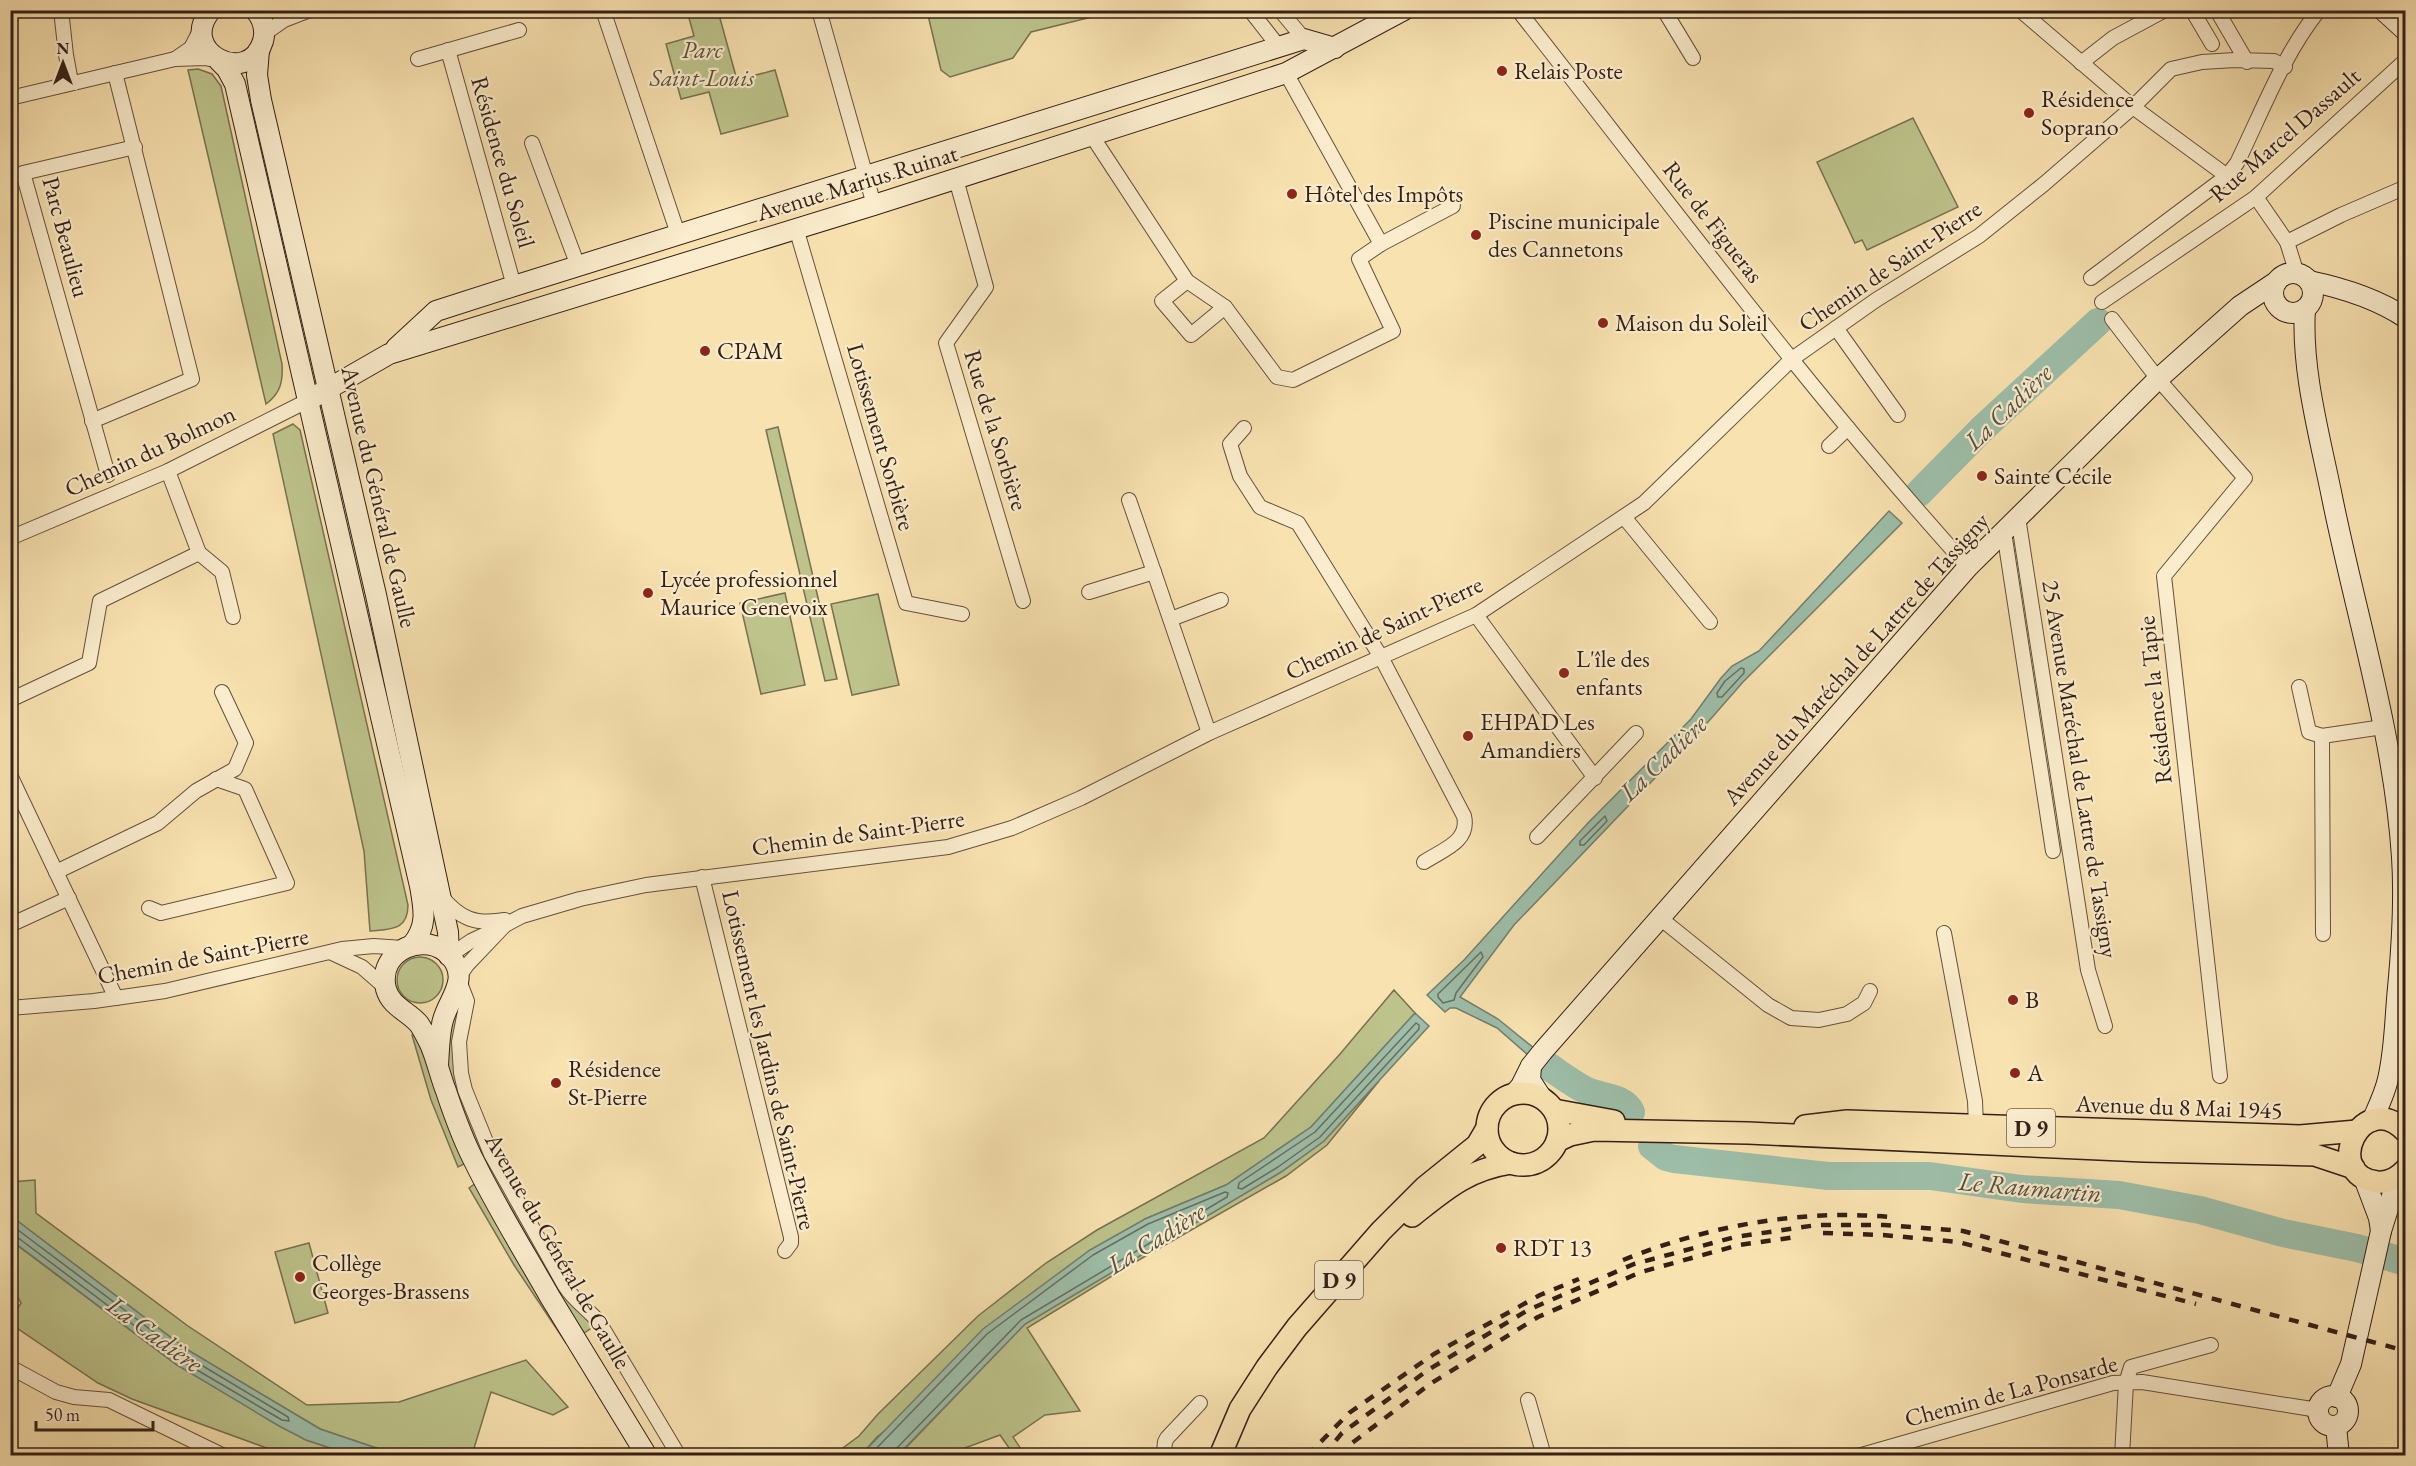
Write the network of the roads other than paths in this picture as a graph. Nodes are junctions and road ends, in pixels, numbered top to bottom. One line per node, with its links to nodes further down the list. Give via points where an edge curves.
1 (62, 10): 36 (street)
2 (255, 10): 21 (street, via 263,24)
3 (309, 10): 21 (street, via 284,20)
4 (603, 10): 50 (street)
5 (819, 10): 43 (street)
6 (1250, 10): 23 (street)
7 (1280, 10): 20 (street)
8 (1404, 10): 24 (street, Avenue Marius Ruinat)
9 (1518, 10): 68 (street, Rue de Figueras)
10 (1664, 10): 26 (street)
11 (2165, 10): 32 (street, via 2113,38)
12 (2192, 10): 22 (street)
13 (2319, 10): 33 (street)
14 (2383, 10): 19 (street)
15 (2022, 11): 32 (street)
16 (2219, 14): 31 (street)
17 (206, 19): 27 (street, via 191,48); 29 (street, Avenue du Général de Gaulle, via 202,38)
18 (519, 30): 25 (street)
19 (2406, 31)
20 (1304, 39): 23 (street, Avenue Marius Ruinat); 24 (street)
21 (262, 42): 29 (street, via 245,61); 70 (street, Avenue du Général de Gaulle, via 257,75 261,100)
22 (2212, 44)
23 (1279, 47): 43 (street, Avenue Marius Ruinat)
24 (1335, 48): 35 (street, Avenue Marius Ruinat)
25 (448, 50): 28 (street); 58 (street, Résidence du Soleil)
26 (1693, 58)
27 (175, 59): 29 (street); 34 (street)
28 (418, 59)
29 (219, 60): 71 (street, Avenue du Général de Gaulle, via 235,84)
30 (2406, 60): 46 (street, Rue Marcel Dassault)
31 (2241, 61): 33 (street, Chemin de Saint-Pierre, via 2274,61); 38 (street, Chemin de Saint-Pierre, via 2202,62 2171,69)
32 (2081, 63): 38 (street)
33 (2285, 66): 42 (street)
34 (115, 72): 36 (street); 41 (street)
35 (1286, 73): 39 (street, Avenue Marius Ruinat); 52 (street)
36 (71, 82): 37 (street)
37 (10, 98)
38 (2133, 107): 42 (street); 66 (street, Chemin de Saint-Pierre, via 1979,236)
39 (1092, 136): 44 (street, Avenue Marius Ruinat); 56 (street)
40 (532, 143): 53 (street)
41 (135, 147): 73 (street, via 192,379); 73 (street, Parc Beaulieu, via 23,173)
42 (2227, 176): 55 (street)
43 (866, 177): 47 (street); 50 (street, Avenue Marius Ruinat)
44 (956, 179): 47 (street, Avenue Marius Ruinat); 89 (street, Rue de la Sorbière, via 986,287 946,343)
45 (2406, 187): 51 (street)
46 (2256, 197): 51 (street); 60 (street, Rue Marcel Dassault)
47 (874, 206): 49 (street, Avenue Marius Ruinat)
48 (1453, 206): 52 (street)
49 (796, 228): 67 (street, Avenue Marius Ruinat); 90 (street, Lotissement Sorbière, via 906,603)
50 (678, 234): 53 (street, Avenue Marius Ruinat)
51 (2288, 242): 54 (street)
52 (1381, 244): 62 (street, via 1359,259 1393,331 1293,380 1277,377)
53 (578, 266): 58 (street, Avenue Marius Ruinat)
54 (2303, 277): 57 (street, via 2285,275); 59 (street); 63 (street, via 2313,294)
55 (2091, 278)
56 (1187, 281): 62 (street); 62 (street, via 1162,302 1191,334)
57 (2276, 282): 61 (street, Avenue du Maréchal de Lattre de Tassigny); 63 (street, via 2273,297)
58 (514, 286): 67 (street, Avenue Marius Ruinat, via 436,311)
59 (2346, 289): 63 (street); 64 (street)
60 (2102, 302)
61 (2240, 306): 63 (street); 69 (street, Avenue du Maréchal de Lattre de Tassigny)
62 (1225, 307)
63 (2296, 307): 99 (street, via 2347,573)
64 (2406, 318)
65 (2112, 319): 69 (street)
66 (1836, 328): 68 (street, Chemin de Saint-Pierre); 72 (street)
67 (390, 354): 70 (street, Avenue Marius Ruinat)
68 (1792, 359): 75 (street, Rue de Figueras); 80 (street, Chemin de Saint-Pierre, via 1644,503)
69 (2158, 379): 81 (street, Avenue du Maréchal de Lattre de Tassigny); 135 (street, Résidence la Tapie, via 2245,478 2164,576)
70 (328, 388): 71 (street, Avenue Marius Ruinat); 112 (street, Avenue du Général de Gaulle)
71 (307, 401): 77 (street, Chemin du Bolmon); 121 (street, Avenue du Général de Gaulle, via 420,886 425,920 422,931)
72 (1899, 415)
73 (92, 421): 78 (street, Parc Beaulieu)
74 (1244, 428): 95 (street, via 1230,444 1240,476 1260,507 1298,523)
75 (1848, 428): 76 (street); 85 (street, Rue de Figueras)
76 (1829, 446)
77 (168, 471): 83 (street, Chemin du Bolmon); 84 (street)
78 (108, 475)
79 (1129, 500): 86 (street)
80 (1624, 517): 91 (street, Chemin de Saint-Pierre); 94 (street)
81 (2018, 517): 82 (street, Avenue du Maréchal de Lattre de Tassigny); 131 (street, 25 Avenue Maréchal de Lattre de Tassigny, via 2088,970)
82 (2004, 532): 85 (street, Avenue du Maréchal de Lattre de Tassigny); 107 (street)
83 (10, 538)
84 (199, 553): 92 (street, via 222,572); 98 (street, via 100,601 89,663)
85 (1968, 567): 116 (street, Avenue du Maréchal de Lattre de Tassigny)
86 (1154, 572): 87 (street); 93 (street)
87 (1089, 592)
88 (1221, 600): 93 (street)
89 (1023, 601)
90 (962, 614)
91 (1476, 615): 95 (street, Chemin de Saint-Pierre); 104 (street)
92 (233, 617)
93 (1171, 619): 100 (street)
94 (1710, 622)
95 (1381, 657): 100 (street, Chemin de Saint-Pierre); 109 (street, via 1466,821 1461,838)
96 (2299, 687): 102 (street, via 2308,732)
97 (222, 692): 105 (street, via 246,743 235,769)
98 (10, 700)
99 (2383, 727): 102 (street); 108 (street)
100 (1209, 733): 111 (street, Chemin de Saint-Pierre, via 1082,798 1012,828 953,847)
101 (1636, 733): 104 (street)
102 (2322, 736): 120 (street)
103 (10, 775): 110 (street)
104 (1595, 778): 106 (street)
105 (216, 779): 110 (street, via 158,823); 114 (street, via 245,789 287,883 161,913)
106 (1537, 837)
107 (2053, 851)
108 (2404, 857): 132 (street)
109 (1424, 862)
110 (56, 872): 113 (street)
111 (702, 877): 115 (street, Chemin de Saint-Pierre, via 580,899); 150 (street, Lotissement les Jardins de Saint-Pierre, via 791,1237)
112 (441, 896): 115 (street, Chemin de Saint-Pierre, via 468,918 489,922); 123 (street, Avenue du Général de Gaulle)
113 (69, 898): 117 (street); 127 (street)
114 (149, 908)
115 (522, 916): 118 (street, Chemin de Saint-Pierre)
116 (1660, 918): 126 (street, via 1768,1005 1791,1017 1819,1020 1847,1014 1863,1003); 134 (street, Avenue du Maréchal de Lattre de Tassigny)
117 (10, 925)
118 (505, 925): 123 (street, Chemin de Saint-Pierre); 124 (street, Chemin de Saint-Pierre)
119 (1944, 933): 139 (street, via 1975,1101)
120 (2323, 934)
121 (408, 946): 122 (street, Chemin de Saint-Pierre, via 365,946); 123 (street, via 432,945); 125 (street, Avenue du Général de Gaulle, via 390,961)
122 (332, 953): 125 (street, Chemin de Saint-Pierre, via 372,973); 127 (street, Chemin de Saint-Pierre, via 165,992)
123 (449, 956): 124 (street, Avenue du Général de Gaulle)
124 (459, 978): 128 (street, Avenue du Général de Gaulle); 162 (street, Avenue du Général de Gaulle, via 467,1001 459,1041 461,1073 491,1154 573,1299 599,1322)
125 (386, 988): 130 (street, Avenue du Général de Gaulle, via 390,999)
126 (1870, 991)
127 (116, 999): 129 (street, Chemin de Saint-Pierre)
128 (448, 1005): 130 (street, via 430,1016); 133 (street, Avenue du Général de Gaulle)
129 (10, 1008)
130 (408, 1014): 133 (street, Avenue du Général de Gaulle, via 419,1024)
131 (2104, 1026)
132 (2400, 1026): 136 (street)
133 (438, 1065): 161 (street, Avenue du Général de Gaulle, via 474,1162)
134 (1531, 1066): 137 (street, Avenue du Maréchal de Lattre de Tassigny); 138 (street, via 1530,1080)
135 (2220, 1076)
136 (2388, 1078): 140 (street); 142 (street)
137 (1514, 1094): 138 (main road, via 1522,1093); 141 (main road, via 1495,1106)
138 (1547, 1104): 143 (main road, Avenue du 8 Mai 1945 / D 9); 145 (main road, via 1559,1129)
139 (1976, 1126): 140 (main road, Avenue du 8 Mai 1945 / D 9, via 2300,1136); 144 (main road, Avenue du 8 Mai 1945 / D 9, via 1847,1121)
140 (2364, 1126): 142 (main road, Avenue du 8 Mai 1945, via 2390,1121); 147 (main road, via 2349,1147 2350,1160)
141 (1486, 1128): 146 (main road, via 1493,1149); 163 (main road, D 9, via 1477,1145 1425,1187 1381,1231 1297,1327 1240,1409)
142 (2402, 1129)
143 (1679, 1132): 144 (main road, Avenue du 8 Mai 1945 / D 9); 145 (main road, Avenue du 8 Mai 1945 / D 9, via 1594,1130)
144 (1748, 1133): 147 (main road, Avenue du 8 Mai 1945 / D 9, via 2315,1155)
145 (1557, 1141): 146 (main road, via 1539,1161 1527,1165)
146 (1511, 1163): 164 (main road, D 9, via 1464,1177 1409,1219 1308,1330 1256,1408)
147 (2359, 1173): 148 (main road, Avenue du 8 Mai 1945, via 2382,1182); 149 (street, via 2379,1218)
148 (2402, 1173): 149 (street)
149 (2380, 1236): 154 (street, via 2351,1364)
150 (785, 1251)
151 (2211, 1345): 153 (street, via 2131,1367)
152 (10, 1367): 160 (street, via 66,1395 108,1400)
153 (2126, 1383): 157 (street, Chemin de La Ponsarde, via 2142,1382); 166 (street, Chemin de La Ponsarde, via 2113,1383); 167 (street)
154 (2337, 1397): 157 (street, via 2325,1399); 158 (street, via 2345,1401 2348,1409 2347,1418)
155 (1528, 1400): 165 (street)
156 (1200, 1403): 159 (street, via 1164,1442)
157 (2318, 1410): 158 (street, via 2323,1422)
158 (2336, 1426): 168 (street)
159 (1164, 1454)
160 (224, 1455)
161 (647, 1455)
162 (679, 1455)
163 (1220, 1455)
164 (1233, 1455)
165 (1544, 1455)
166 (1858, 1455)
167 (2122, 1455)
168 (2339, 1455)

